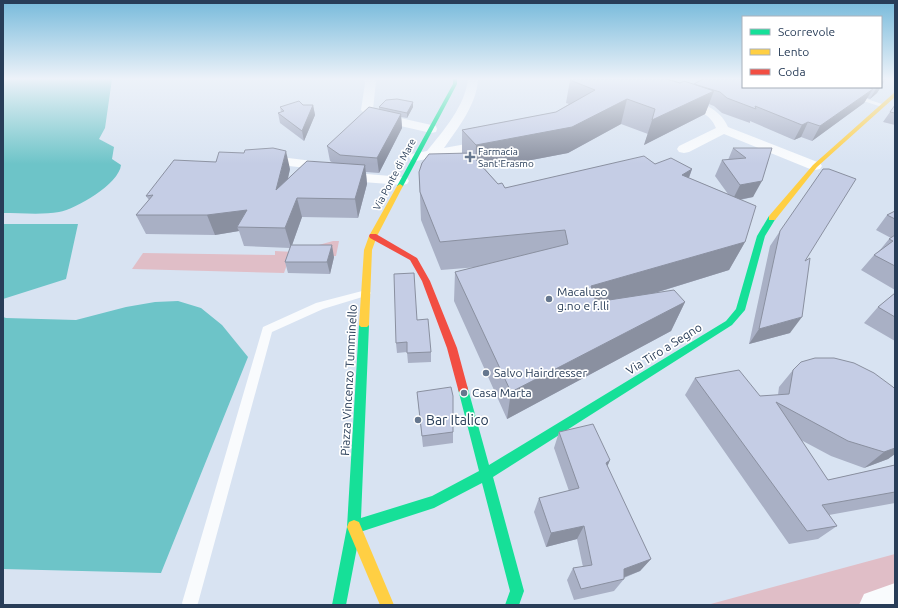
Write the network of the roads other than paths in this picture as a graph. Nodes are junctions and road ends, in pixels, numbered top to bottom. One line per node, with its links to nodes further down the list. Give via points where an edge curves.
1 (367, 107): 6 (street, via 374,116)
2 (443, 107): 6 (street, Via Ponte di Mare)
3 (462, 107): 10 (street)
4 (702, 107): 7 (street, via 710,110 720,121)
5 (879, 107): 13 (street, Via Tiro a Segno)
6 (431, 129): 11 (street, Via Ponte di Mare)
7 (723, 129): 9 (street); 13 (street)
8 (498, 142): 10 (street)
9 (684, 149)
10 (432, 154): 11 (street)
11 (416, 157): 14 (street, Via Ponte di Mare)
12 (250, 164): 14 (street, via 280,161 316,165 310,174)
13 (815, 166): 17 (street, Via Tiro a Segno, via 765,229 740,310 729,323)
14 (402, 181): 15 (street, Via Ponte di Mare)
15 (373, 236): 16 (street, Piazza Vincenzo Tumminello, via 368,250); 17 (street, via 413,258 426,282 452,348)
16 (366, 293): 18 (street, Piazza Vincenzo Tumminello); 20 (lane, via 320,306 267,330)
17 (486, 474): 18 (street, Via Tiro a Segno, via 434,502); 23 (street, via 517,591)
18 (354, 527): 21 (street, Piazza Vincenzo Tumminello); 22 (street)
19 (895, 599): 24 (street)
20 (190, 603)
21 (340, 605)
22 (387, 605)
23 (512, 605)
24 (875, 605)

